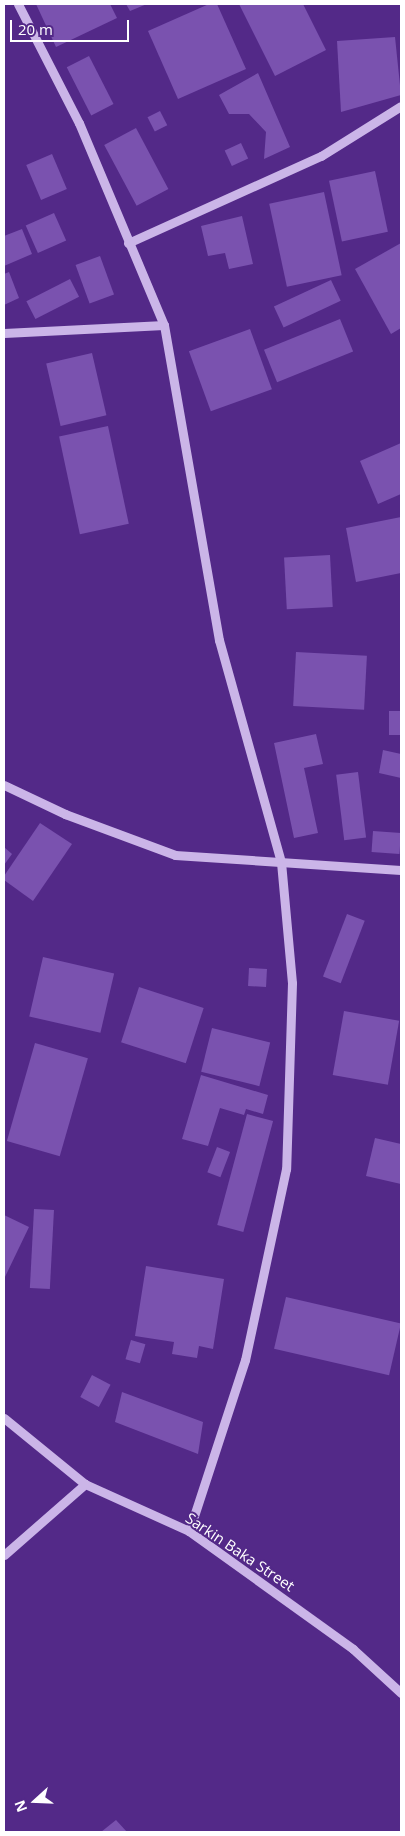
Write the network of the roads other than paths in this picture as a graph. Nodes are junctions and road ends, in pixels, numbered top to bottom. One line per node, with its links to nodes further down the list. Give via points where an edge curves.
1 (18, 4): 3 (street, via 79,123)
2 (401, 106): 3 (street, via 321,156)
3 (128, 243): 4 (street)
4 (164, 325): 5 (street); 7 (street, via 219,640)
5 (4, 333)
6 (4, 785): 7 (street, via 175,855)
7 (281, 862): 8 (street); 11 (street, via 292,983 286,1169 245,1360)
8 (401, 870)
9 (4, 1418): 10 (street, Sarkin Baka Street)
10 (85, 1484): 11 (street, Sarkin Baka Street); 12 (street)
11 (189, 1530): 13 (street, Sarkin Baka Street, via 353,1649)
12 (4, 1554)
13 (401, 1693)

